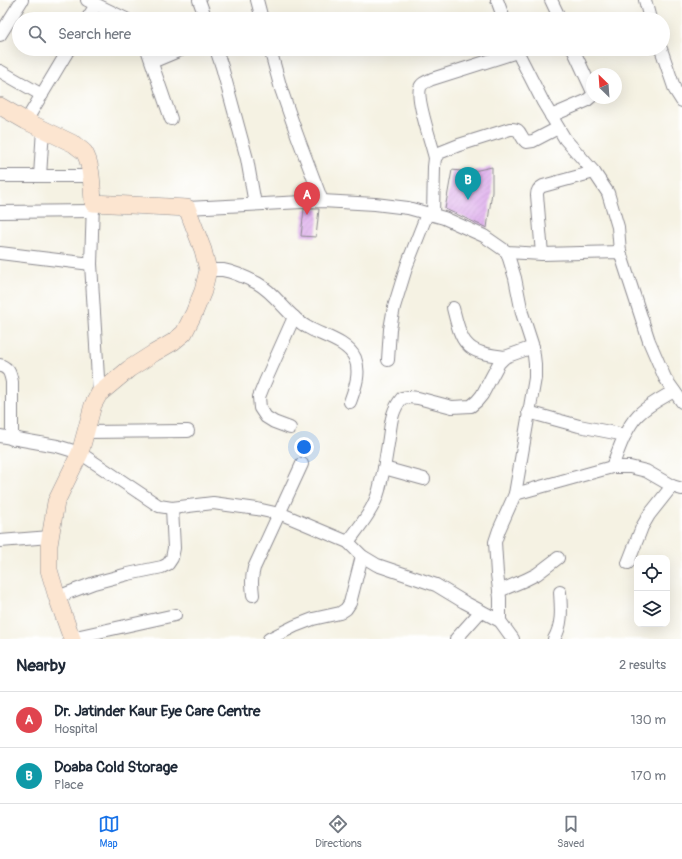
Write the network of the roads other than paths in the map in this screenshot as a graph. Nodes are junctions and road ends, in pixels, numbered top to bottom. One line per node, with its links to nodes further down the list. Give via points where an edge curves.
1 (22, 0): 8 (street)
2 (199, 0): 11 (street)
3 (257, 0): 12 (street)
4 (497, 0): 13 (street)
5 (551, 0): 14 (street)
6 (645, 0): 15 (street)
7 (97, 3): 9 (street); 10 (street)
8 (14, 12)
9 (91, 12)
10 (113, 12)
11 (203, 12)
12 (260, 12)
13 (501, 12)
14 (557, 12)
15 (648, 12)
16 (12, 16): 17 (street)
17 (0, 35)
18 (65, 56): 30 (street)
19 (150, 56): 27 (street)
20 (166, 56): 27 (street)
21 (218, 56): 45 (street, via 248,159)
22 (272, 56): 44 (street, via 283,96)
23 (501, 56): 39 (street, via 432,79 420,87 420,103)
24 (519, 56): 34 (street)
25 (576, 56): 29 (street)
26 (663, 56): 32 (street, via 675,90)
27 (152, 62): 35 (street)
28 (0, 71): 30 (street)
29 (586, 77)
30 (42, 95): 36 (street)
31 (586, 101): 34 (street)
32 (682, 101)
33 (0, 106): 36 (street)
34 (551, 116): 37 (street)
35 (171, 119)
36 (26, 121): 38 (street)
37 (558, 128): 39 (street, via 526,142 517,129 510,128 448,149); 40 (street)
38 (43, 129): 42 (street); 43 (street, via 80,148 88,160)
39 (435, 158): 49 (street)
40 (594, 172): 51 (street, via 608,194 618,227); 53 (street, via 539,188 537,191)
41 (0, 176): 42 (street)
42 (40, 176): 43 (street)
43 (90, 176): 46 (street)
44 (322, 201): 45 (street); 49 (street, via 408,208)
45 (255, 204): 47 (street)
46 (93, 207): 47 (street); 48 (street); 54 (street)
47 (187, 208): 55 (street)
48 (0, 212)
49 (430, 215): 50 (street, via 444,218 484,236); 60 (street, via 407,265 394,307)
50 (507, 252): 53 (street); 58 (street)
51 (620, 252): 53 (street); 62 (street, via 649,341 665,378)
52 (0, 253): 54 (street)
53 (542, 254)
54 (91, 264): 63 (street)
55 (208, 270): 57 (street, via 223,270 257,283 270,292); 63 (street, via 203,291 184,333 130,369)
56 (453, 308): 59 (street, via 466,344 482,353)
57 (294, 318): 64 (street, via 344,345 355,357 358,375); 67 (street, via 264,382 260,397 260,408 266,417)
58 (533, 347): 59 (street); 66 (street, via 535,378)
59 (506, 357): 76 (street, via 499,363 482,395 471,406 452,407 418,398 402,398 394,408 390,423)
60 (388, 360)
61 (0, 365): 72 (street, via 11,374)
62 (674, 391): 65 (street); 70 (street, via 639,414)
63 (99, 394): 69 (street)
64 (350, 402)
65 (682, 402)
66 (528, 412): 70 (street, via 580,426); 79 (street)
67 (290, 428)
68 (188, 431): 69 (street)
69 (85, 432): 73 (street)
70 (625, 434): 75 (street)
71 (0, 436): 72 (street)
72 (12, 438): 73 (street)
73 (80, 453): 80 (street, via 159,506); 82 (street, via 56,502)
74 (302, 464): 81 (street)
75 (612, 467): 78 (street, via 630,467 646,472); 79 (street)
76 (384, 468): 77 (street); 84 (street, via 375,502)
77 (424, 479)
78 (677, 488): 87 (street, via 649,515)
79 (515, 494): 88 (street, via 496,542)
80 (172, 508): 81 (street, via 213,503); 91 (street, via 174,548 168,564 94,583)
81 (279, 514): 84 (street); 90 (street, via 254,568 251,582)
82 (50, 536): 83 (street); 91 (street, via 49,570)
83 (0, 541)
84 (348, 542): 85 (street)
85 (362, 556): 92 (street, via 377,565 436,585); 96 (street, via 350,604 346,609 295,626)
86 (558, 558): 88 (street, via 537,574)
87 (628, 563)
88 (499, 591): 94 (street)
89 (560, 592): 99 (street, via 561,620)
90 (253, 595)
91 (57, 597): 95 (street)
92 (481, 611): 94 (street); 97 (street)
93 (176, 615): 95 (street)
94 (500, 621): 98 (street)
95 (72, 638)
96 (269, 639)
97 (456, 639)
98 (513, 639)
99 (554, 639)

